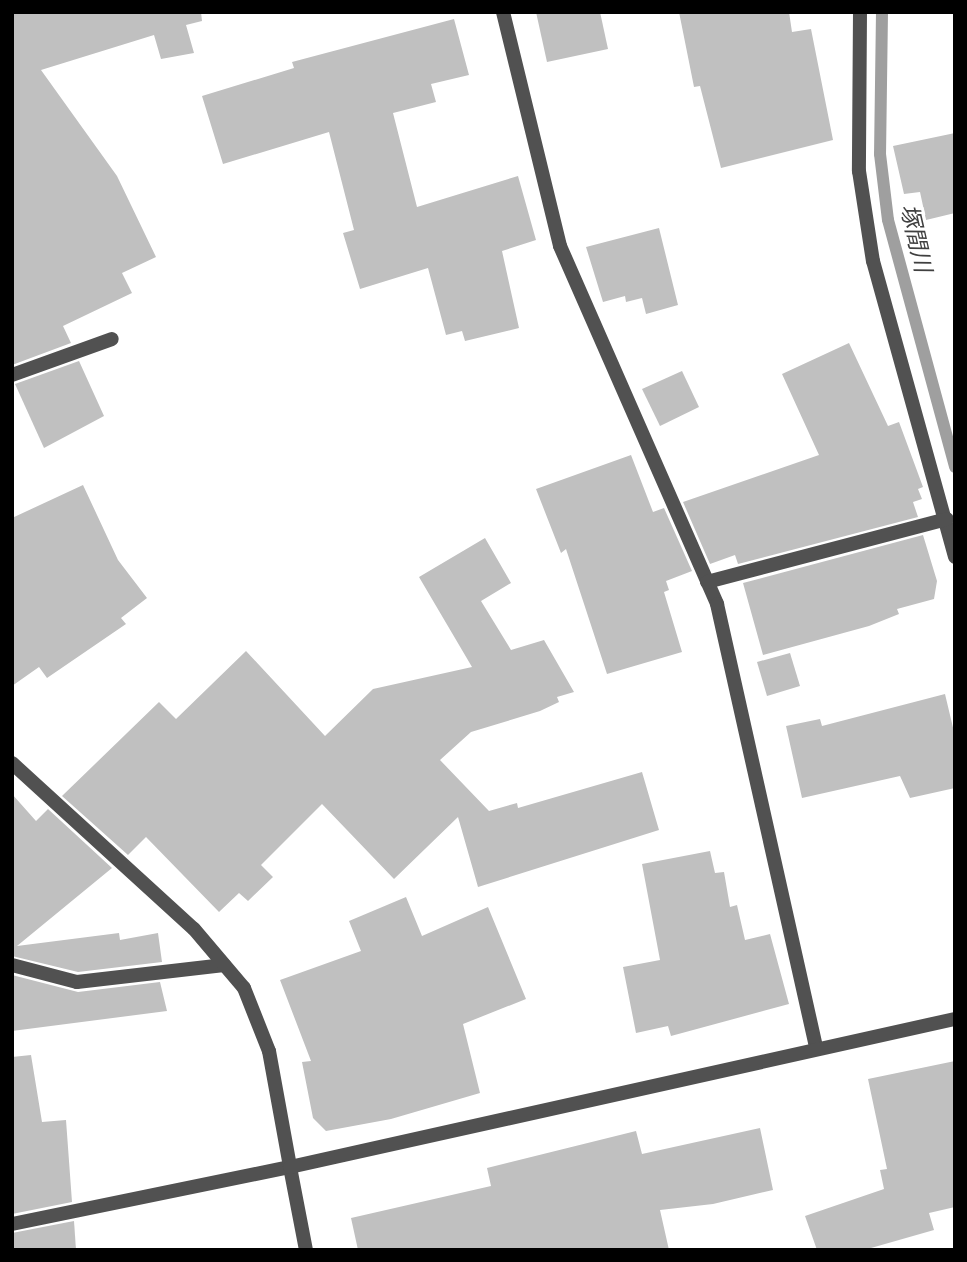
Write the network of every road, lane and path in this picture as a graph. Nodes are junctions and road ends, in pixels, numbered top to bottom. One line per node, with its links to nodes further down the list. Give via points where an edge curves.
1 (503, 12): 7 (street, via 559,246)
2 (860, 12): 5 (street, via 859,171 873,261)
3 (112, 339): 4 (street)
4 (12, 375)
5 (947, 519): 6 (street); 7 (street)
6 (955, 558)
7 (707, 582): 12 (street, via 717,604)
8 (12, 763): 10 (street, via 194,929)
9 (12, 965): 10 (street, via 77,982)
10 (224, 965): 13 (street, via 244,988 269,1051)
11 (955, 1019): 12 (street)
12 (816, 1048): 13 (street)
13 (289, 1167): 14 (street); 15 (street)
14 (12, 1224)
15 (306, 1250)

